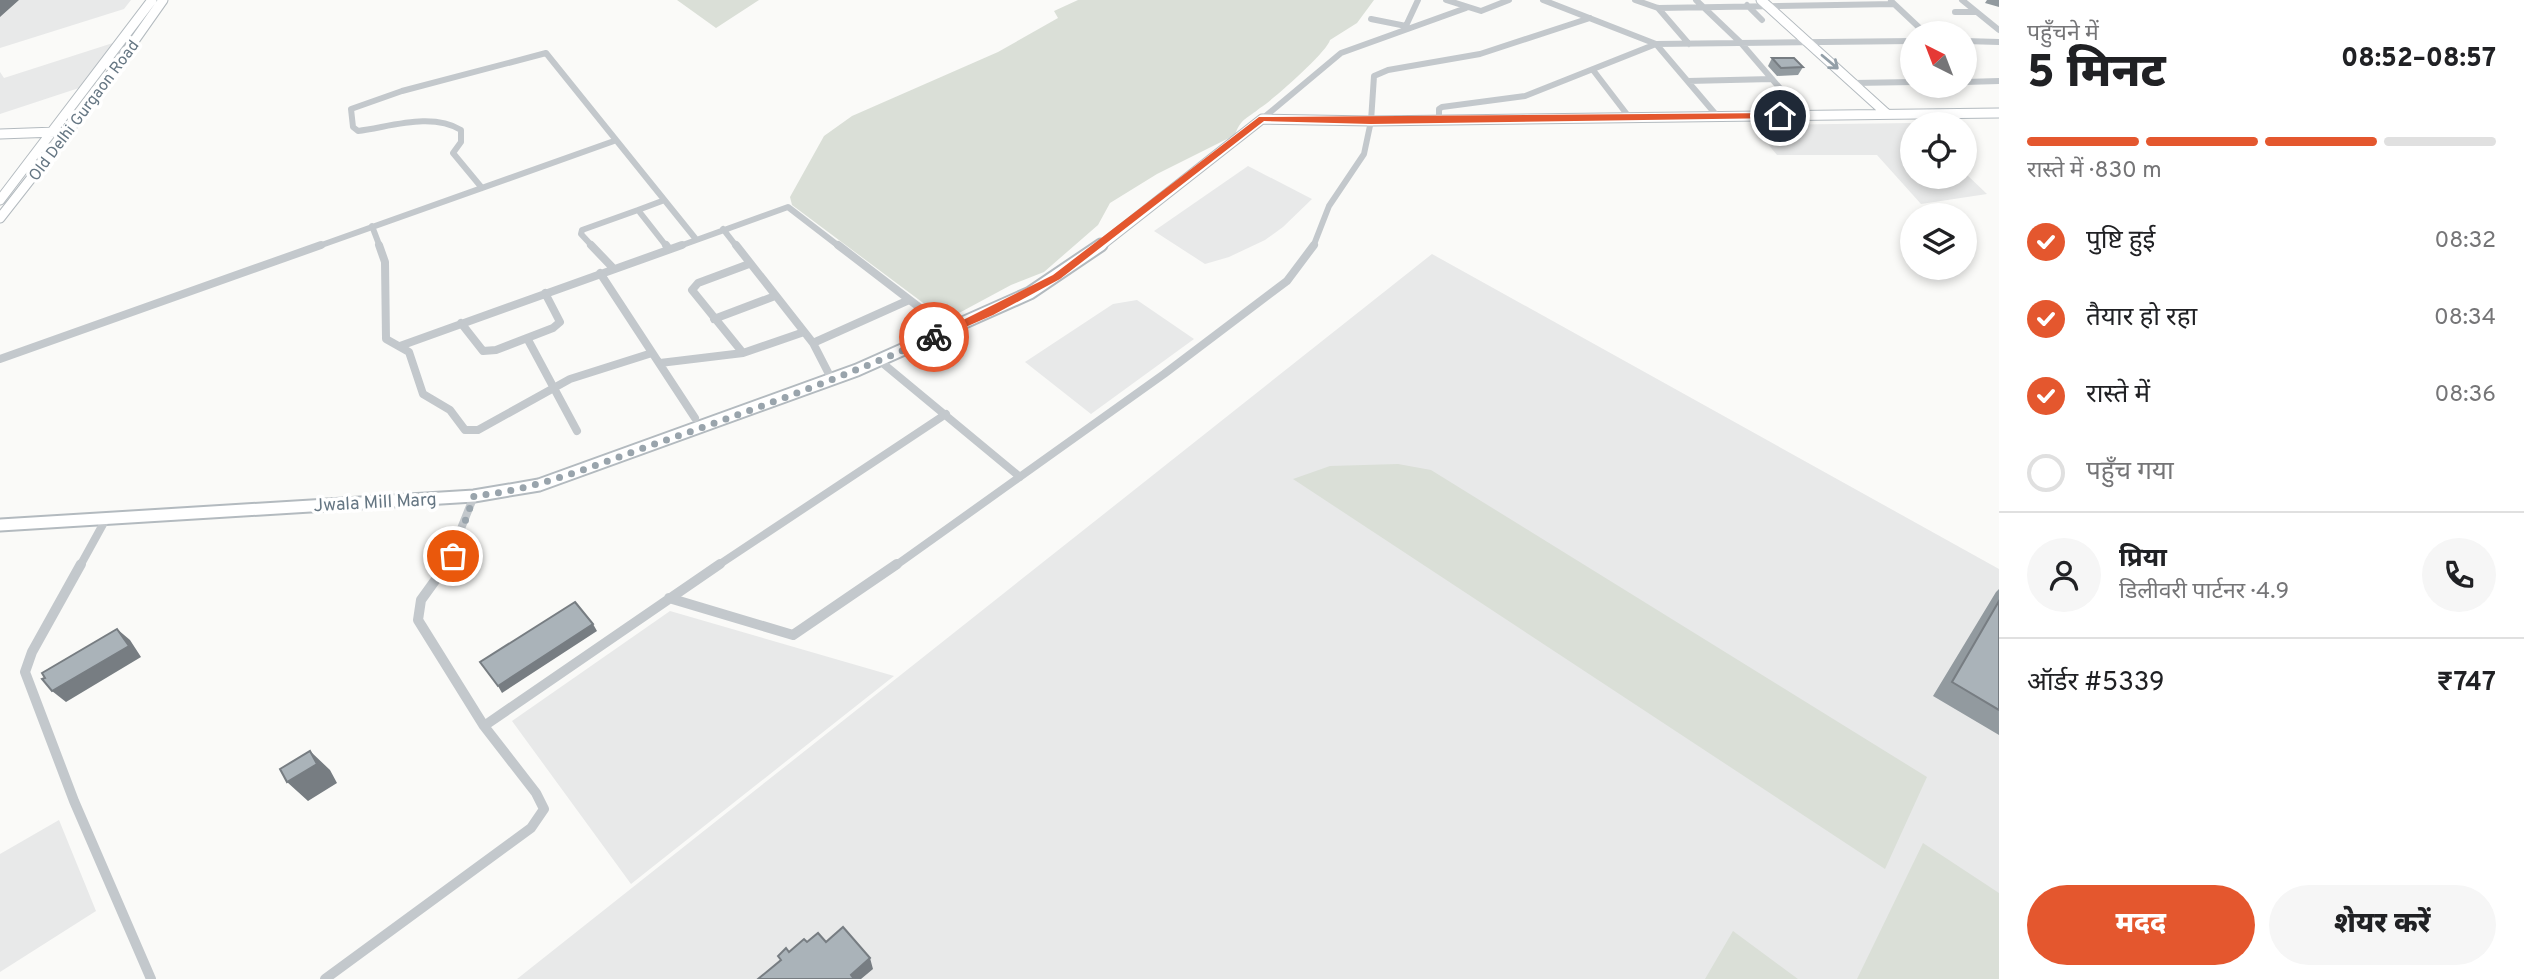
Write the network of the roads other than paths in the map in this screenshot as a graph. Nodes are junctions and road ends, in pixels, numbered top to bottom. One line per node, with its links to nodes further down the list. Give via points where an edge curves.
1 (152, 0): 51 (street, Old Delhi Gurgaon Road)
2 (163, 0): 50 (main road, Old Delhi Gurgaon Road)
3 (1418, 0): 24 (street)
4 (1446, 0): 16 (street)
5 (1509, 0): 16 (street, via 1488,10)
6 (1543, 0): 20 (street)
7 (1636, 0): 17 (street)
8 (1696, 0): 15 (street)
9 (1962, 0): 19 (street)
10 (1798, 2): 11 (street); 13 (street)
11 (1828, 2): 12 (street)
12 (1892, 2): 23 (street)
13 (1764, 3): 14 (street); 29 (street)
14 (1747, 5): 15 (street); 22 (street)
15 (1704, 6): 17 (street); 30 (street)
16 (1466, 8): 24 (street)
17 (1658, 8): 32 (street)
18 (1955, 12): 19 (street)
19 (1976, 12): 25 (street)
20 (1590, 18): 31 (street); 48 (street, via 1514,45 1380,72 1372,81)
21 (1371, 19): 24 (street)
22 (1762, 20)
23 (1912, 21)
24 (1405, 29): 46 (street, via 1342,53)
25 (1999, 30)
26 (1900, 41): 29 (street)
27 (1978, 41): 28 (street)
28 (1999, 41)
29 (1806, 42): 30 (street); 39 (street, one-way to 39)
30 (1741, 43): 32 (street); 34 (street)
31 (1656, 44): 32 (street); 33 (street); 35 (street)
32 (1689, 44)
33 (1593, 70): 43 (street); 47 (street, via 1525,96 1442,107)
34 (1772, 79): 35 (street); 42 (street)
35 (1688, 81): 44 (street)
36 (1999, 81): 38 (street)
37 (1900, 82): 39 (street)
38 (1978, 82)
39 (1854, 83): 41 (street)
40 (1999, 113): 41 (street)
41 (1887, 114): 42 (main road)
42 (1803, 116): 45 (main road)
43 (1629, 117): 44 (street); 47 (street)
44 (1718, 117): 45 (street)
45 (1732, 117)
46 (1262, 119): 48 (street); 79 (street, Jwala Mill Marg, via 1056,277 989,313)
47 (1439, 120): 48 (street)
48 (1371, 121): 86 (street, via 1364,154 1293,275)
49 (0, 134): 51 (street)
50 (64, 135): 51 (street); 58 (main road, Old Delhi Gurgaon Road)
51 (48, 136): 52 (street); 55 (street, Old Delhi Gurgaon Road)
52 (0, 141)
53 (614, 141): 54 (street); 54 (street, via 550,57 542,53 351,109 358,131 453,124 462,134 453,153); 56 (street)
54 (482, 188): 59 (street)
55 (0, 200)
56 (662, 201): 57 (street); 61 (street)
57 (638, 210): 62 (street); 64 (street, via 580,232)
58 (0, 218)
59 (372, 226): 75 (street, via 385,262 386,339); 78 (street)
60 (723, 229): 61 (street); 63 (street); 68 (street, via 792,208)
61 (695, 238): 62 (street)
62 (668, 248): 64 (street)
63 (749, 264): 67 (street); 70 (street, via 692,288)
64 (613, 268): 65 (street)
65 (600, 273): 66 (street); 77 (street)
66 (545, 293): 71 (street); 73 (street, via 560,322)
67 (775, 296): 70 (street); 72 (street)
68 (909, 300): 69 (street); 74 (street)
69 (928, 314)
70 (714, 319): 76 (street)
71 (461, 323): 73 (street, via 486,352); 75 (street)
72 (804, 332): 74 (street); 76 (street)
73 (527, 338): 82 (street)
74 (813, 343): 81 (street)
75 (400, 346): 82 (street, via 409,352 423,394 450,410 470,431)
76 (743, 352): 80 (street)
77 (652, 353): 80 (street); 82 (street, via 582,373)
78 (0, 359)
79 (880, 361): 81 (street, Jwala Mill Marg); 83 (street)
80 (660, 363): 84 (street)
81 (832, 380): 87 (street, Jwala Mill Marg, via 539,485)
82 (555, 386): 85 (street)
83 (946, 414): 86 (street); 90 (street)
84 (695, 418)
85 (577, 431)
86 (1020, 477): 90 (street, via 799,633)
87 (474, 496): 88 (street, Jwala Mill Marg); 91 (street, via 449,562 421,600 418,621)
88 (107, 517): 89 (street, Jwala Mill Marg); 92 (street, via 25,672 74,801)
89 (0, 525)
90 (669, 598): 91 (street)
91 (484, 726): 93 (street, via 541,801 540,819)
92 (151, 979)
93 (325, 979)

